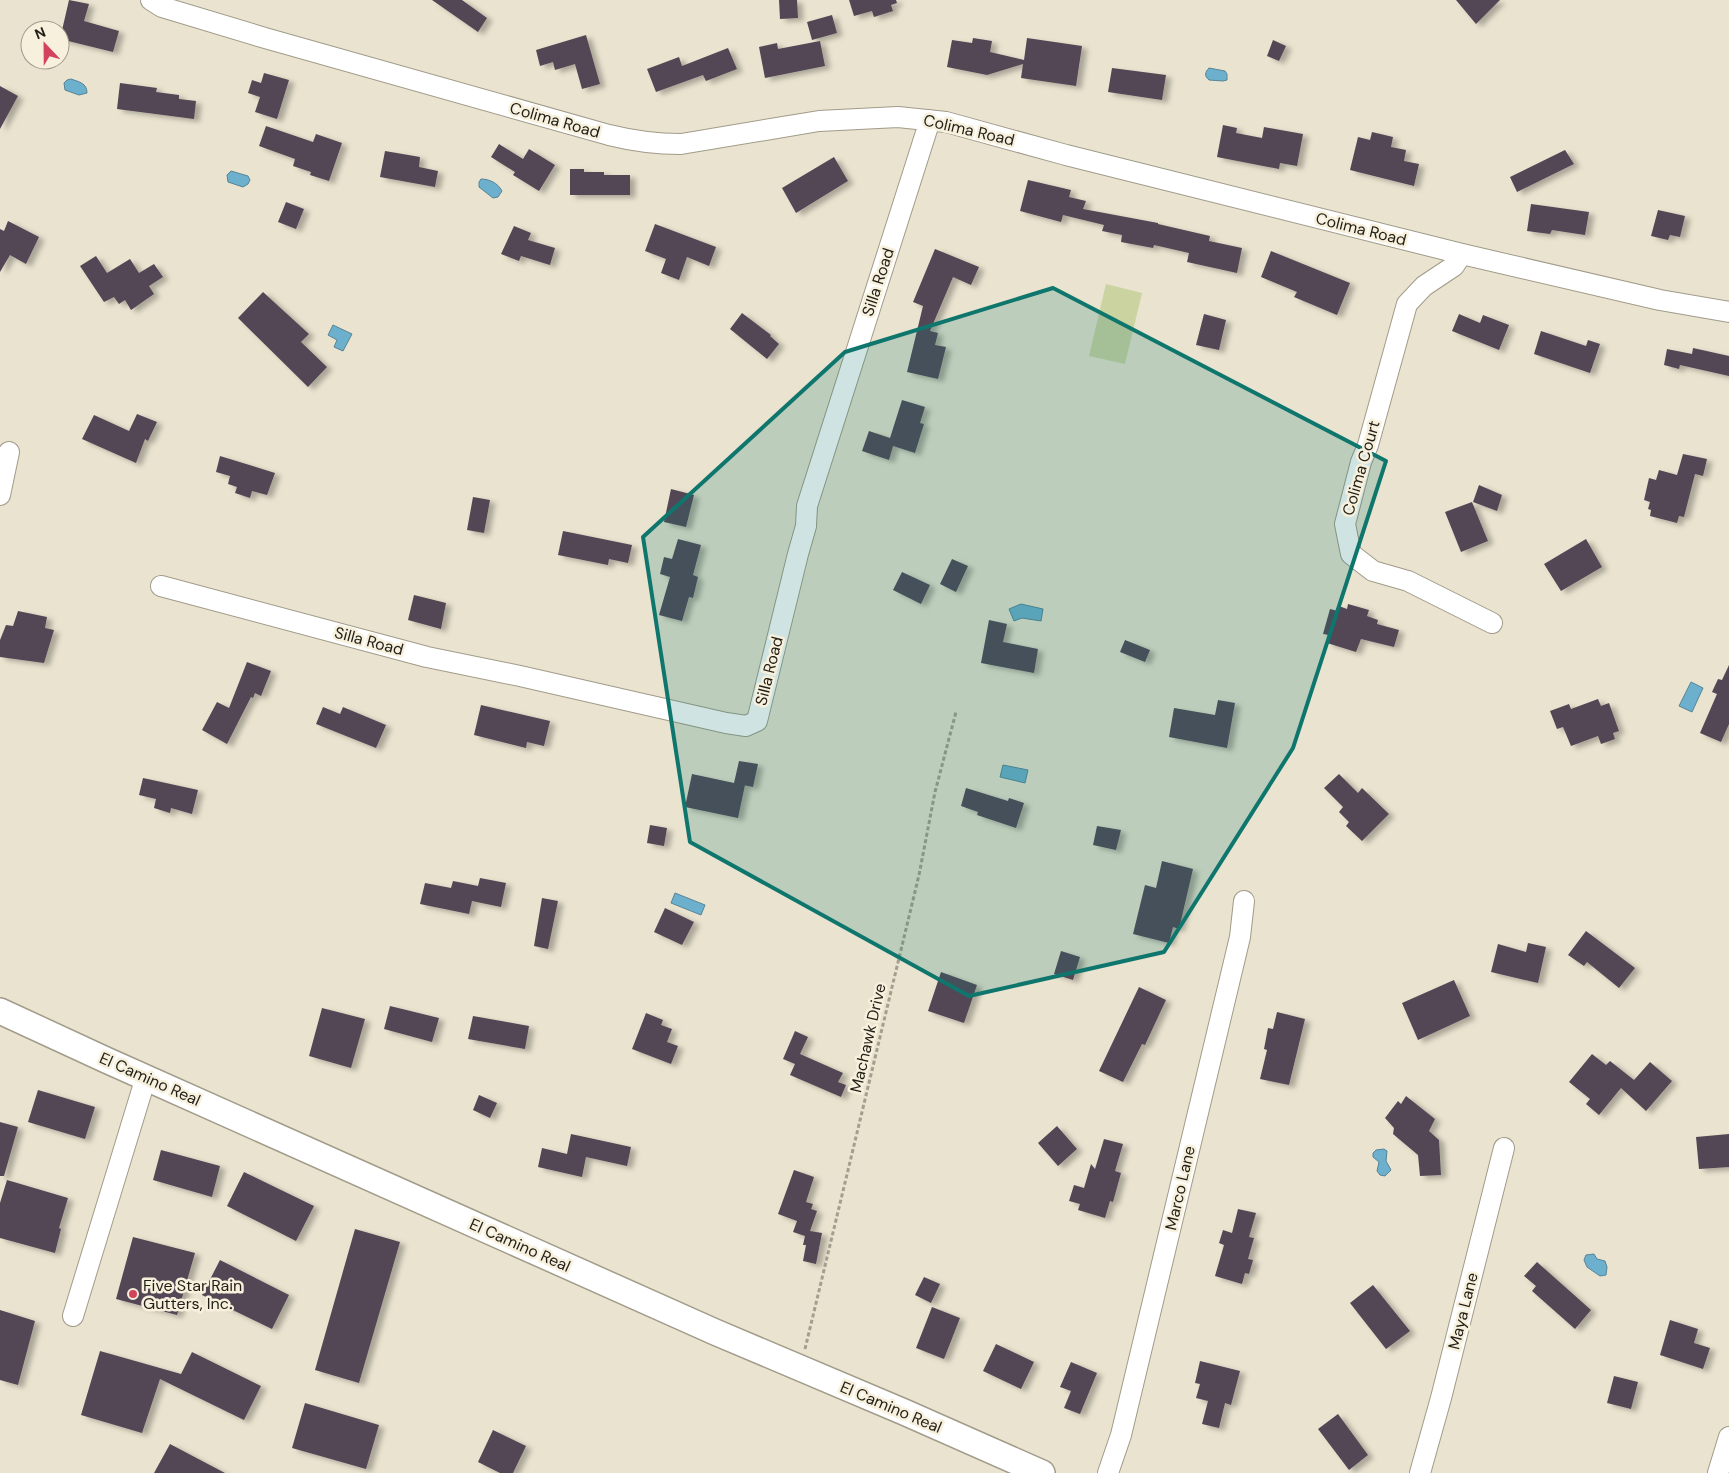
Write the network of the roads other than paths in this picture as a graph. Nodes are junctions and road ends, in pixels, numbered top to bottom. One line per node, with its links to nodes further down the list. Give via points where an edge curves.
1 (151, 0): 2 (street, Colima Road, via 162,8 265,38 636,141 681,144 819,121 898,117)
2 (930, 120): 3 (street, Colima Road); 7 (street, Silla Road, via 807,506 806,526 757,721 746,726 726,723 428,657)
3 (1462, 254): 4 (street, Colima Road, via 1660,300); 8 (street, Colima Court, via 1454,266 1424,286 1407,304 1345,524 1351,554 1373,571 1408,581)
4 (1729, 312)
5 (9, 452): 6 (street)
6 (0, 495)
7 (161, 586)
8 (1492, 623)
9 (1244, 901): 16 (street, Marco Lane, via 1240,937 1121,1435)
10 (0, 1011): 11 (main road, El Camino Real)
11 (146, 1077): 13 (street); 15 (main road, El Camino Real, via 800,1369)
12 (1504, 1148): 17 (street, Maya Lane)
13 (73, 1316)
14 (1729, 1437): 18 (street)
15 (1042, 1473)
16 (1108, 1473)
17 (1420, 1473)
18 (1718, 1473)

